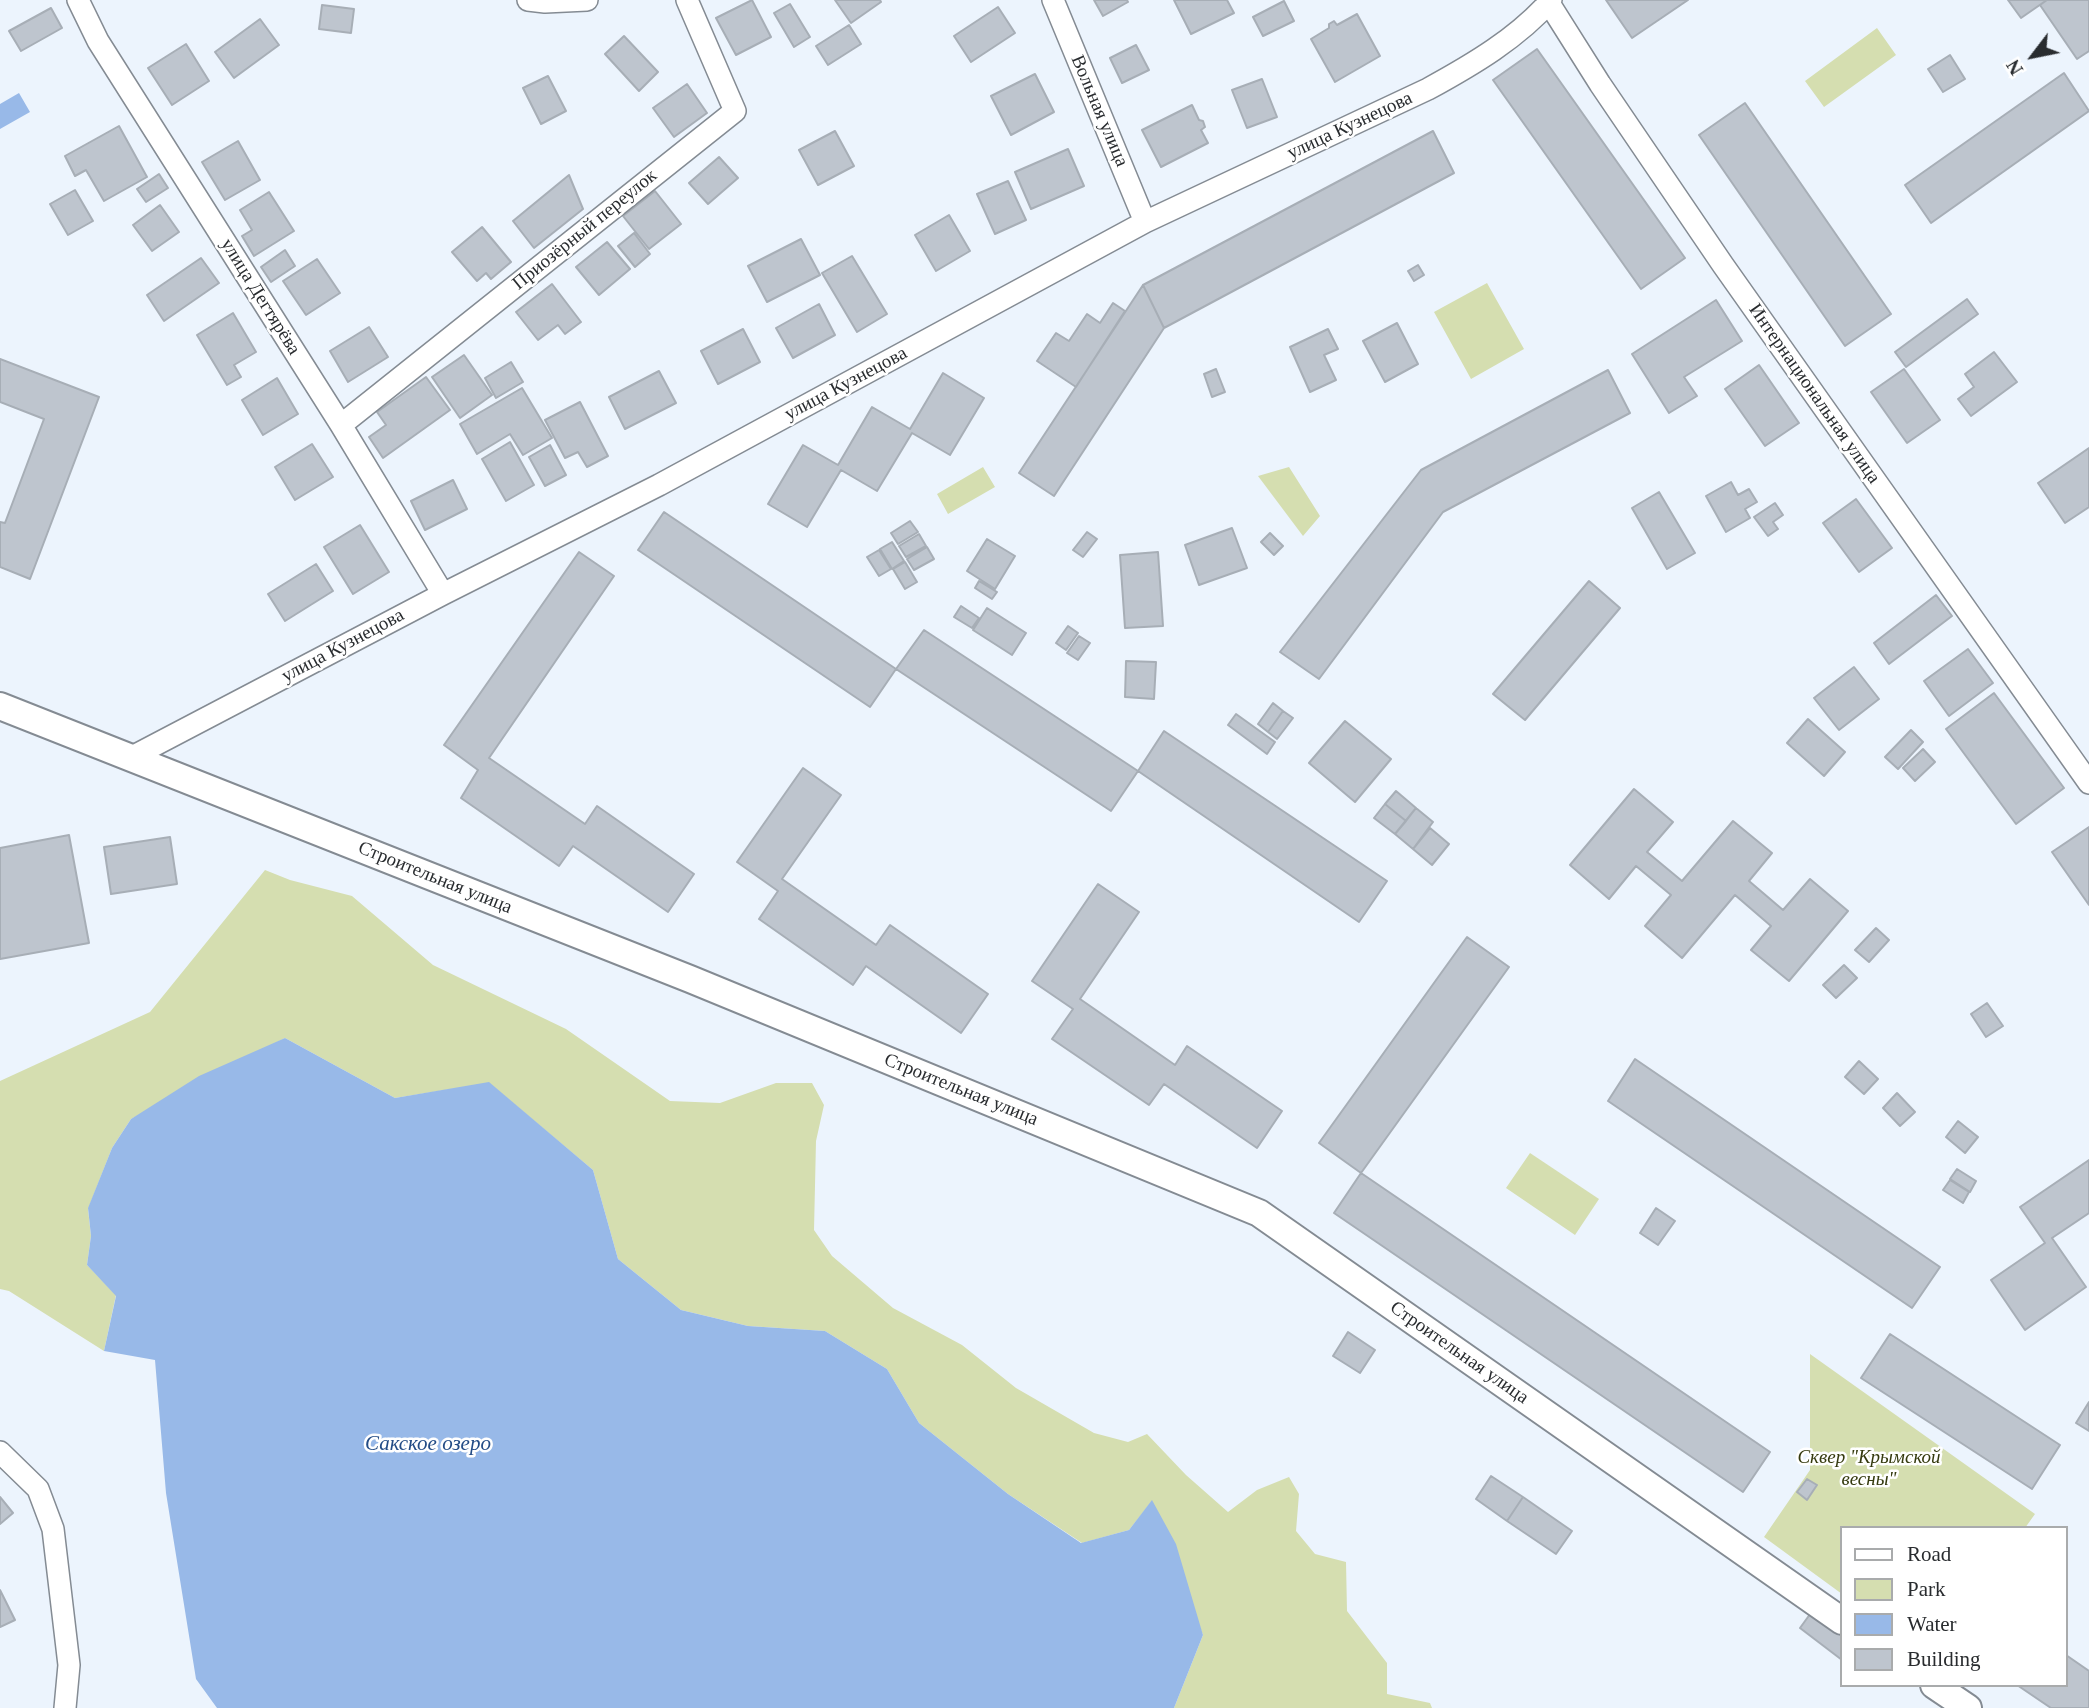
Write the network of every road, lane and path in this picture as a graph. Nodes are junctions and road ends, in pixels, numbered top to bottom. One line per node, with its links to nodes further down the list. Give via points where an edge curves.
1 (78, 0): 8 (street, улица Дегтярёва, via 98,41)
2 (528, 0): 3 (street)
3 (587, 0)
4 (687, 0): 8 (street, Приозёрный переулок, via 735,111)
5 (1053, 0): 7 (street, Вольная улица)
6 (1549, 1): 7 (street, улица Кузнецова, via 1470,66 1428,89); 12 (street, Интернациональная улица, via 1723,265)
7 (1145, 222): 9 (street, улица Кузнецова, via 659,485)
8 (341, 425): 9 (street, улица Дегтярёва)
9 (443, 594): 11 (street, улица Кузнецова)
10 (0, 706): 11 (street, Строительная улица)
11 (132, 757): 14 (street, Строительная улица, via 1259,1213)
12 (2089, 783)
13 (0, 1452): 16 (street, via 38,1489 53,1529 69,1665)
14 (1840, 1620)
15 (1937, 1687): 17 (street)
16 (65, 1708)
17 (1969, 1708)

